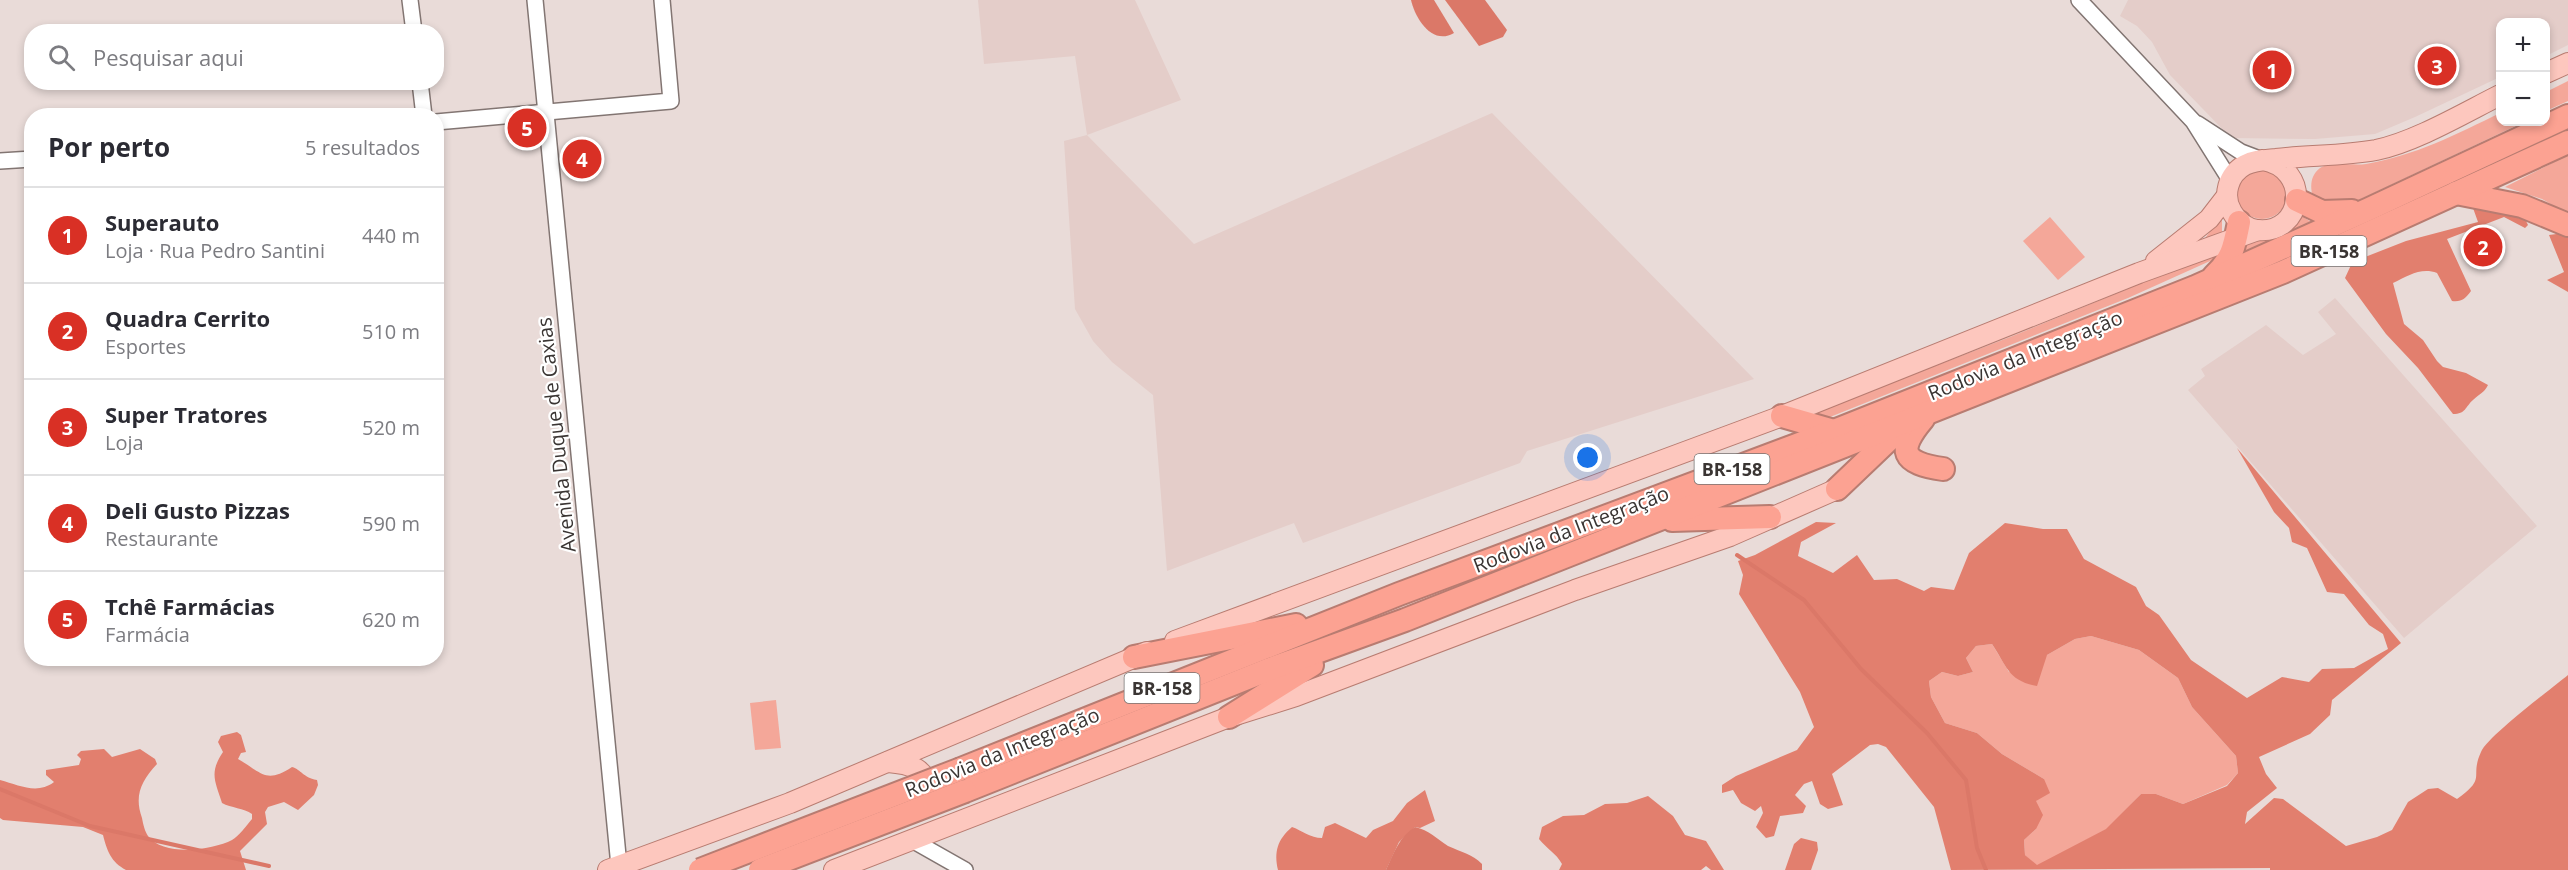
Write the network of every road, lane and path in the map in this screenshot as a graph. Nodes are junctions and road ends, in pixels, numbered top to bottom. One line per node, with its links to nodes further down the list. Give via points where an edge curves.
1 (410, 0): 5 (street)
2 (535, 0): 11 (street, Avenida Duque de Caxias)
3 (662, 0): 11 (street, via 671,101)
4 (2079, 0): 14 (street)
5 (413, 24)
6 (2568, 63): 7 (main road)
7 (2548, 72)
8 (421, 90): 10 (street)
9 (2496, 97): 16 (main road, via 2400,143 2376,150)
10 (423, 108)
11 (546, 112): 13 (street); 42 (street, Avenida Duque de Caxias)
12 (2568, 116): 23 (highway, Rodovia da Integração / BR-158)
13 (444, 121)
14 (2193, 121): 18 (street, via 2241,152); 20 (street)
15 (2568, 142): 22 (highway, Rodovia da Integração / BR-158)
16 (2331, 154): 18 (main road); 21 (main road, via 2309,163)
17 (24, 160): 19 (street)
18 (2262, 160): 20 (main road, via 2243,166); 21 (main road, via 2282,167)
19 (0, 161)
20 (2228, 189): 25 (main road, via 2233,215); 26 (main road, BR-158, via 2208,219)
21 (2296, 192): 23 (highway, via 2313,209 2333,214); 25 (main road, via 2287,219 2268,230)
22 (2456, 193): 24 (highway, via 2522,206); 29 (highway, Rodovia da Integração / BR-158, via 2283,272)
23 (2368, 209): 27 (highway, Rodovia da Integração / BR-158)
24 (2568, 225)
25 (2244, 230): 26 (main road, BR-158); 27 (highway, via 2227,263)
26 (2139, 273): 28 (main road, BR-158)
27 (2210, 281): 30 (highway, Rodovia da Integração / BR-158)
28 (1782, 416): 30 (highway); 37 (main road, BR-158)
29 (1918, 417): 31 (highway, BR-158, via 1905,448 1911,461); 32 (highway, BR-158); 34 (highway, Rodovia da Integração / BR-158)
30 (1834, 431): 35 (highway, Rodovia da Integração / BR-158)
31 (1943, 469)
32 (1837, 489): 33 (main road, BR-158)
33 (1770, 517): 34 (highway, BR-158); 38 (main road, BR-158, via 1730,536 1296,696)
34 (1655, 521): 36 (highway, Rodovia da Integração / BR-158)
35 (1364, 608): 37 (highway, BR-158); 40 (highway, Rodovia da Integração / BR-158)
36 (1405, 620): 38 (highway, BR-158, via 1300,671); 40 (highway, Rodovia da Integração / BR-158)
37 (1134, 657): 39 (main road, BR-158)
38 (1229, 717): 41 (main road, BR-158)
39 (888, 762): 41 (main road, via 910,764 929,784 932,801 927,820); 42 (main road, BR-158)
40 (963, 780): 43 (highway, Rodovia da Integração / BR-158, bridge); 44 (highway, Rodovia da Integração / BR-158, bridge)
41 (912, 840): 45 (main road, BR-158); 46 (street)
42 (616, 869)
43 (700, 870)
44 (760, 870)
45 (834, 870)
46 (965, 870)

